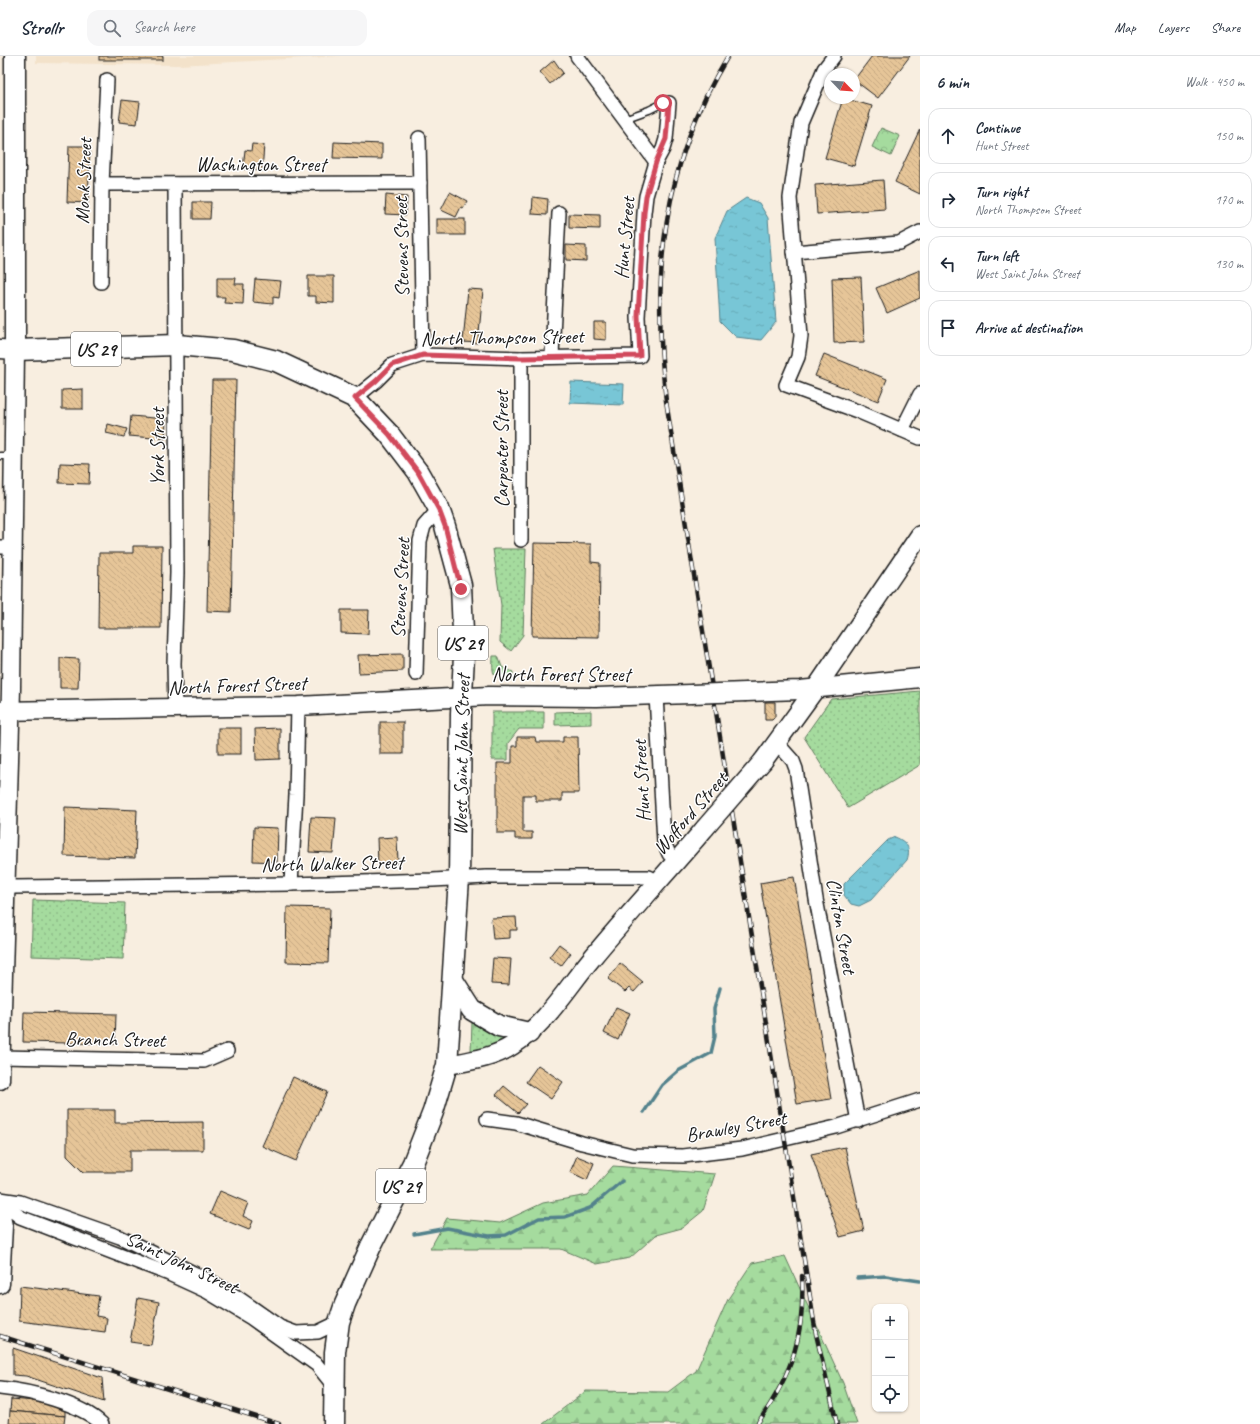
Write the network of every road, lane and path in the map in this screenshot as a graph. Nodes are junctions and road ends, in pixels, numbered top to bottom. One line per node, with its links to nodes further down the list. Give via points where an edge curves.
1 (15, 56): 17 (main road)
2 (577, 56): 6 (street)
3 (834, 56): 14 (street, via 824,69 801,123 790,198)
4 (107, 80): 10 (street, Monk Street)
5 (669, 103): 6 (lane, via 663,103); 8 (street, Hunt Street, via 666,139)
6 (624, 119): 8 (street)
7 (419, 138): 9 (street, Stevens Street)
8 (656, 162): 20 (street, Hunt Street, via 644,213 639,309)
9 (420, 183): 11 (street, Washington Street); 18 (street, Stevens Street)
10 (102, 184): 11 (street, Washington Street); 15 (street, Monk Street)
11 (175, 184): 16 (street, York Street)
12 (559, 213): 19 (street)
13 (920, 232): 14 (street, via 899,243)
14 (794, 252): 24 (street, via 801,336 798,357 786,385)
15 (101, 282)
16 (177, 345): 17 (main road, West Saint John Street / US 29, via 98,349); 23 (main road, West Saint John Street / US 29, via 233,350 276,360); 37 (street, York Street)
17 (8, 349): 26 (street)
18 (423, 355): 21 (street, North Thompson Street); 23 (street, North Thompson Street, via 392,365)
19 (552, 356): 20 (street, North Thompson Street); 21 (street, North Thompson Street)
20 (640, 356)
21 (521, 358): 29 (street, Carpenter Street)
22 (920, 394): 24 (street)
23 (355, 398): 27 (main road, West Saint John Street / US 29, via 389,434 418,472)
24 (902, 430): 25 (street)
25 (920, 438)
26 (7, 456): 30 (street)
27 (439, 510): 31 (street, Stevens Street, via 424,526 420,541); 35 (main road, West Saint John Street / US 29, via 461,585 464,656)
28 (920, 535): 33 (street, Wofford Street)
29 (521, 540)
30 (6, 547): 38 (street, via 9,573)
31 (416, 674)
32 (920, 678): 33 (street, North Forest Street)
33 (816, 688): 34 (street, North Forest Street, bridge); 39 (street, Wofford Street)
34 (656, 695): 35 (street, North Forest Street); 40 (street, Hunt Street, via 664,842 669,854)
35 (461, 698): 36 (street, North Forest Street); 41 (main road, West Saint John Street / US 29)
36 (298, 706): 37 (street, North Forest Street); 43 (street)
37 (175, 710): 38 (street, North Forest Street)
38 (5, 711): 44 (street)
39 (777, 743): 40 (street, Wofford Street, bridge); 53 (street, Clinton Street, via 793,760 796,770 816,899)
40 (677, 861): 42 (street, Wofford Street)
41 (460, 878): 42 (street, North Walker Street, via 649,877); 43 (street, North Walker Street); 45 (main road, West Saint John Street / US 29)
42 (658, 882): 46 (street, Wofford Street, via 591,959 542,1022)
43 (291, 884): 44 (street, North Walker Street, via 14,887)
44 (2, 891): 48 (street)
45 (454, 982): 46 (main road, via 472,1010 499,1026); 49 (main road, West Saint John Street / US 29)
46 (529, 1033): 49 (street, Wofford Street, via 512,1046 497,1053)
47 (227, 1051): 48 (street, Branch Street, via 204,1061)
48 (0, 1057): 50 (street)
49 (447, 1065): 57 (main road, West Saint John Street / US 29, via 433,1112 413,1164 371,1246)
50 (0, 1080)
51 (920, 1100): 53 (street, Brawley Street)
52 (487, 1119): 53 (street, Brawley Street, via 516,1123 606,1150 663,1156 723,1152)
53 (858, 1121)
54 (0, 1200): 57 (street, Saint John Street, via 20,1202 120,1237 210,1281 280,1327 296,1333 318,1332); 58 (street, Saint John Street, via 20,1217 169,1274 206,1291 251,1318 317,1365)
55 (0, 1212): 56 (street, via 3,1226)
56 (0, 1284)
57 (339, 1322): 58 (main road, West Saint John Street / US 29)
58 (333, 1385): 61 (main road, West Saint John Street / US 29)
59 (0, 1388): 60 (street, via 49,1398 90,1413)
60 (102, 1424)
61 (334, 1424)

